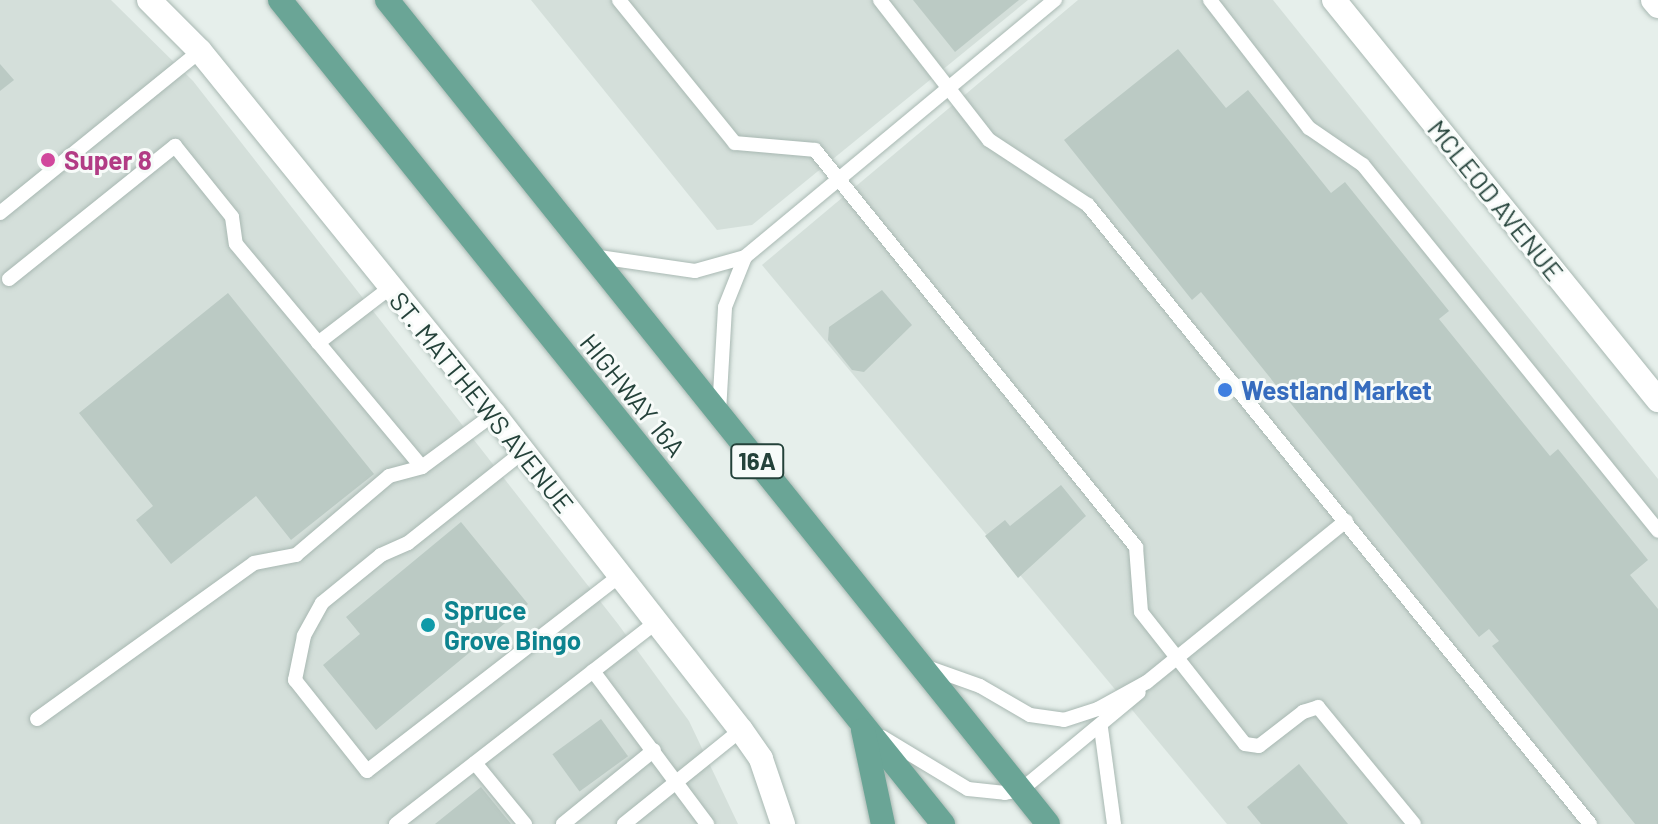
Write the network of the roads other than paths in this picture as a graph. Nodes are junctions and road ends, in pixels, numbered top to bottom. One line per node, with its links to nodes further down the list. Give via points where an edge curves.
1 (149, 0): 11 (street, ST. MATTHEWS AVENUE)
2 (280, 0): 34 (main road, HIGHWAY 16A)
3 (387, 0): 15 (main road, 16A)
4 (619, 0): 13 (lane, via 735,143 815,150)
5 (880, 0): 12 (lane)
6 (1055, 0): 12 (lane)
7 (1210, 0): 26 (lane, via 1309,128 1363,165)
8 (1334, 0): 20 (street, MCLEOD AVENUE)
9 (1653, 0): 10 (street)
10 (1658, 6)
11 (200, 51): 14 (lane); 18 (street, ST. MATTHEWS AVENUE)
12 (950, 87): 13 (lane); 25 (lane, via 989,140 1088,205)
13 (839, 180): 16 (lane); 29 (lane, via 1136,547 1141,612)
14 (0, 213)
15 (592, 256): 16 (lane, via 695,271); 21 (main road, 16A)
16 (745, 257): 21 (lane, via 725,307)
17 (9, 279): 19 (lane, via 175,146 232,217 236,244)
18 (391, 287): 19 (lane); 22 (street, ST. MATTHEWS AVENUE)
19 (318, 343): 24 (lane)
20 (1658, 400)
21 (719, 413): 30 (main road, 16A)
22 (494, 414): 23 (street, ST. MATTHEWS AVENUE); 24 (lane)
23 (524, 451): 27 (street, ST. MATTHEWS AVENUE); 27 (lane, via 322,603 304,636 295,680 367,771)
24 (422, 467): 33 (lane, via 389,476 296,555 254,563)
25 (1346, 521): 29 (lane); 52 (lane)
26 (1658, 531)
27 (619, 576): 28 (street, ST. MATTHEWS AVENUE)
28 (656, 622): 31 (lane); 36 (street, ST. MATTHEWS AVENUE)
29 (1177, 658): 32 (lane); 51 (lane, via 1252,747 1318,707)
30 (923, 666): 32 (lane, via 980,686 1030,715 1064,720); 40 (main road, 16A)
31 (593, 671): 37 (lane); 38 (lane)
32 (1147, 682): 35 (lane)
33 (37, 719)
34 (862, 724): 40 (lane, via 968,789); 47 (main road); 48 (main road, HIGHWAY 16A)
35 (1101, 728): 40 (lane); 50 (lane)
36 (741, 730): 39 (lane); 46 (street, ST. MATTHEWS AVENUE, via 761,759)
37 (654, 750): 39 (lane); 43 (lane)
38 (475, 763): 41 (lane); 42 (lane)
39 (677, 780): 44 (lane); 45 (lane)
40 (1021, 790): 49 (main road, 16A)
41 (396, 824)
42 (525, 824)
43 (563, 824)
44 (624, 824)
45 (707, 824)
46 (783, 824)
47 (883, 824)
48 (943, 824)
49 (1048, 824)
50 (1114, 824)
51 (1414, 824)
52 (1590, 824)

